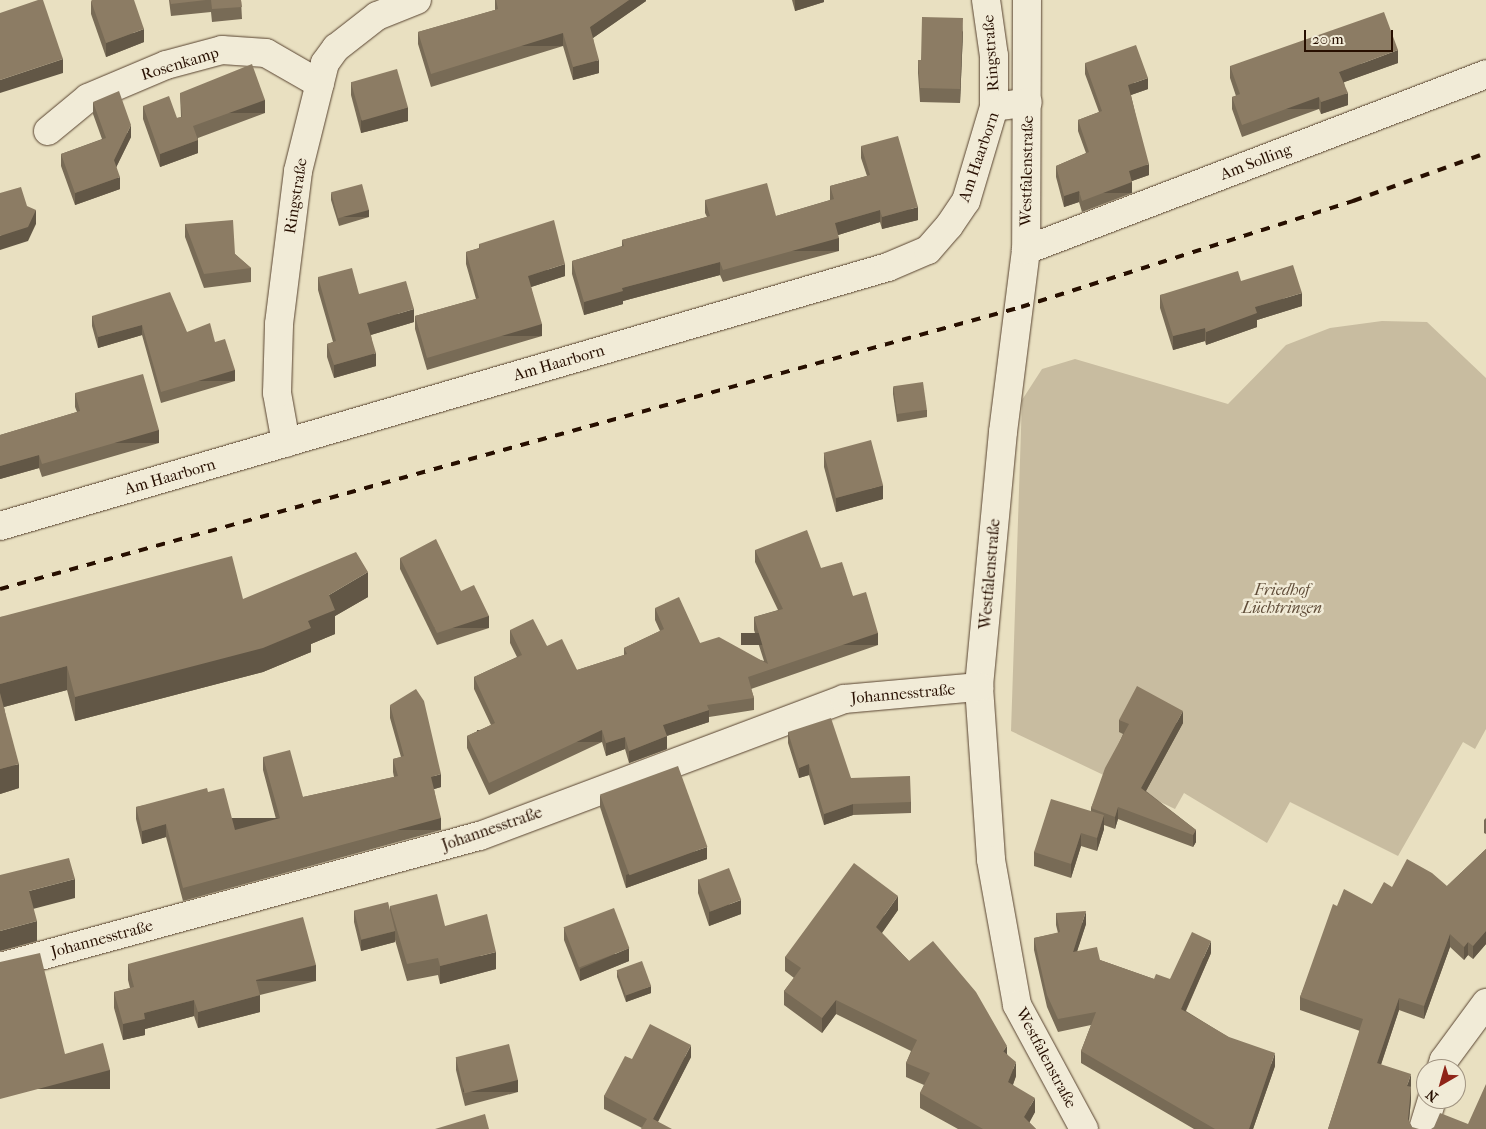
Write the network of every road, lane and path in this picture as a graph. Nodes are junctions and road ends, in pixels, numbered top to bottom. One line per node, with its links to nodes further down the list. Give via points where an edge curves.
1 (417, 0): 5 (street, Ringstraße, via 377,16 336,48 325,63)
2 (986, 0): 7 (street, Ringstraße, via 994,56)
3 (1027, 0): 6 (street, Westfalenstraße)
4 (1486, 74): 9 (street, Am Solling)
5 (320, 84): 8 (street, Rosenkamp, via 266,53 222,50 166,65 88,98); 10 (street, Ringstraße, via 298,171 279,324 277,393)
6 (1028, 102): 7 (street, Am Haarborn); 9 (street, Westfalenstraße)
7 (994, 107): 10 (street, Am Haarborn, via 966,201 928,250 888,267)
8 (48, 130)
9 (1026, 250): 12 (street, Westfalenstraße, via 1003,432)
10 (286, 443): 11 (street, Am Haarborn)
11 (0, 526)
12 (979, 687): 13 (street, Johannesstraße, via 844,699 480,836); 17 (street, Westfalenstraße, via 990,860 1017,1005)
13 (0, 967)
14 (1486, 1003): 15 (street)
15 (1445, 1059)
16 (1429, 1109): 18 (street)
17 (1084, 1129)
18 (1423, 1129)

